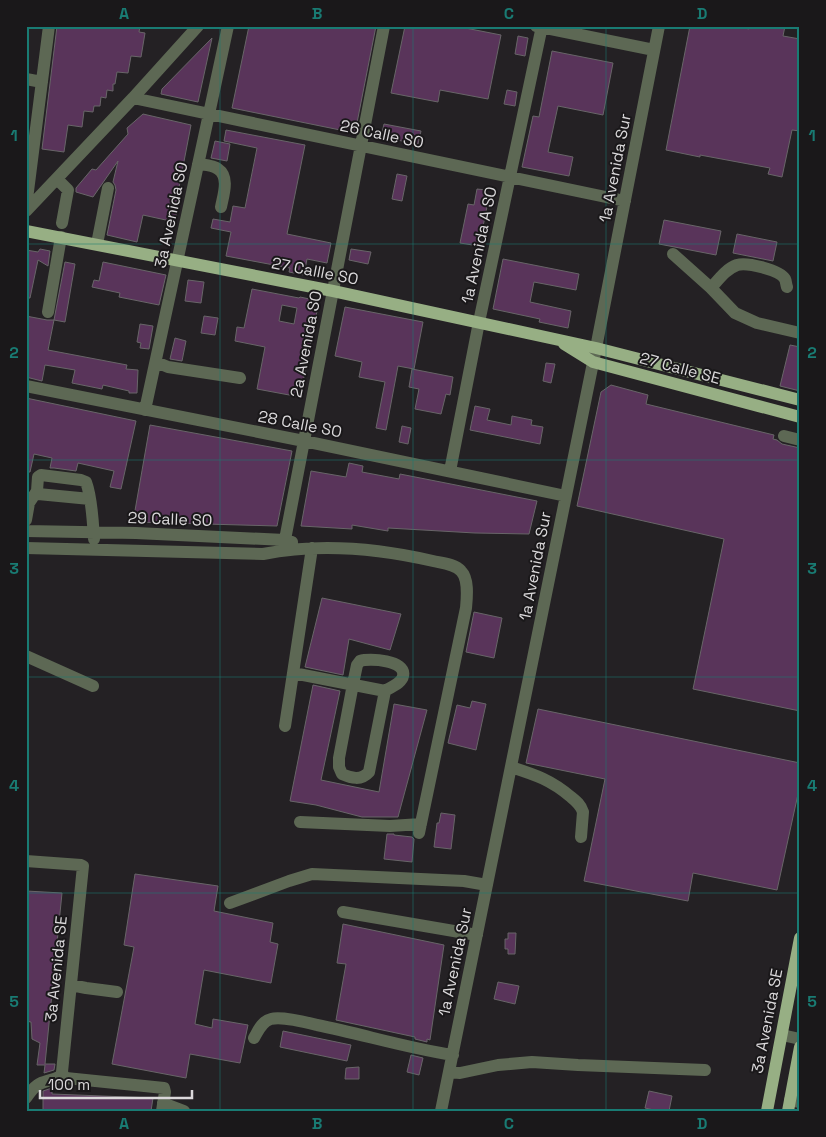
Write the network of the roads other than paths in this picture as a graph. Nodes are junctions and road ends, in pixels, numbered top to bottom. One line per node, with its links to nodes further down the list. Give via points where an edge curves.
1 (49, 26): 9 (street)
2 (198, 26): 10 (street)
3 (228, 26): 11 (street, 3a Avenida SO)
4 (384, 26): 12 (street, 2a Avenida SO)
5 (659, 26): 7 (street, 1a Avenida Sur)
6 (540, 27): 7 (street); 14 (street, 1a Avenida A SO)
7 (654, 50): 17 (street, 1a Avenida Sur)
8 (26, 78): 9 (street)
9 (42, 82): 18 (street)
10 (133, 98): 11 (street, 26 Calle SO); 15 (street)
11 (209, 114): 12 (street, 26 Calle SO); 13 (street, 3a Avenida SO)
12 (361, 146): 14 (street, 26 Calle SO); 29 (street, 2a Avenida SO)
13 (198, 164): 19 (street, via 217,168 224,174); 26 (street, 3a Avenida SO)
14 (511, 177): 17 (street, 26 Calle SO); 31 (street, 1a Avenida A SO)
15 (57, 179): 20 (street); 21 (street, via 68,190)
16 (108, 188): 24 (street)
17 (625, 201): 34 (street, 1a Avenida Sur)
18 (26, 207)
19 (221, 208)
20 (26, 211)
21 (62, 223)
22 (26, 230): 23 (main road, 27 Callle SO)
23 (60, 237): 24 (main road, 27 Callle SO); 30 (street)
24 (97, 244): 26 (main road, 27 Callle SO)
25 (673, 254): 28 (street)
26 (178, 260): 29 (main road, 27 Callle SO); 35 (street, 3a Avenida SO)
27 (787, 286): 28 (street, via 780,274 747,264 727,270)
28 (711, 288): 32 (street, via 735,312 757,322)
29 (333, 291): 31 (main road, 27 Callle SO); 44 (street, 2a Avenida SO)
30 (48, 312)
31 (479, 322): 33 (main road, 27 Callle SO); 45 (street, 1a Avenida A SO)
32 (800, 333)
33 (556, 339): 34 (main road, 27 Callle SO); 36 (main road, 27 Calle SE)
34 (596, 348): 36 (street, 1a Avenida Sur); 39 (main road, 27 Calle SE)
35 (156, 362): 37 (street, via 168,367); 40 (street, 3a Avenida SO)
36 (593, 362): 41 (main road, 27 Calle SE); 47 (street, 1a Avenida Sur)
37 (240, 378)
38 (26, 386): 40 (street, 28 Calle SO)
39 (800, 400)
40 (145, 410): 44 (street, 28 Calle SO)
41 (800, 417)
42 (784, 436): 43 (street)
43 (800, 440)
44 (304, 441): 45 (street, 28 Calle SO); 53 (street, 2a Avenida SO)
45 (450, 471): 47 (street, 28 Calle SO)
46 (37, 491): 48 (street, via 38,494); 48 (street, via 41,475 81,480 86,482); 49 (street, via 29,503)
47 (566, 496): 64 (street, 1a Avenida Sur)
48 (90, 499): 51 (street)
49 (26, 520)
50 (26, 531): 51 (street, 29 Calle SO)
51 (94, 532): 52 (street, 29 Calle SO); 56 (street)
52 (136, 533): 53 (street, 29 Calle SO); 57 (street)
53 (284, 545): 55 (street, 29 Calle SO); 57 (street, 29 Calle SO, via 263,554)
54 (26, 548): 56 (street, 29 Calle SO)
55 (312, 548): 59 (street); 65 (street, 29 Calle SO, via 383,551 457,567 463,572 467,594 420,828)
56 (94, 550): 57 (street, 29 Calle SO)
57 (135, 551)
58 (26, 656): 61 (street)
59 (292, 673): 60 (street); 63 (street)
60 (352, 684): 62 (street); 62 (street, via 360,661 398,664 403,676 400,682); 62 (street, via 339,758 342,774 350,777 360,778 369,772)
61 (94, 686)
62 (385, 691)
63 (285, 726)
64 (511, 767): 66 (street, via 539,776 578,802 583,812); 68 (street, 1a Avenida Sur)
65 (300, 822)
66 (581, 837)
67 (26, 862): 73 (street, 3a Avenida SE, via 83,866)
68 (487, 885): 69 (street, via 464,881 312,874); 71 (street, 1a Avenida Sur)
69 (230, 903)
70 (342, 912): 71 (street)
71 (477, 935): 79 (street, 1a Avenida Sur)
72 (800, 938): 75 (main road, 3a Avenida SE)
73 (70, 985): 74 (street); 82 (street, 3a Avenida SE)
74 (116, 992)
75 (782, 1035): 77 (street); 88 (main road, 3a Avenida SE)
76 (254, 1038): 79 (street, via 264,1022 275,1018)
77 (800, 1040)
78 (800, 1047): 84 (main road)
79 (453, 1054): 81 (street, 1a Avenida Sur)
80 (705, 1070): 81 (street, via 532,1062)
81 (449, 1072): 87 (street, 1a Avenida Sur)
82 (63, 1075): 83 (street, via 37,1085); 85 (street, via 66,1078 161,1088 165,1092)
83 (26, 1098)
84 (792, 1104)
85 (162, 1107): 86 (street)
86 (184, 1111)
87 (442, 1111)
88 (767, 1111)

